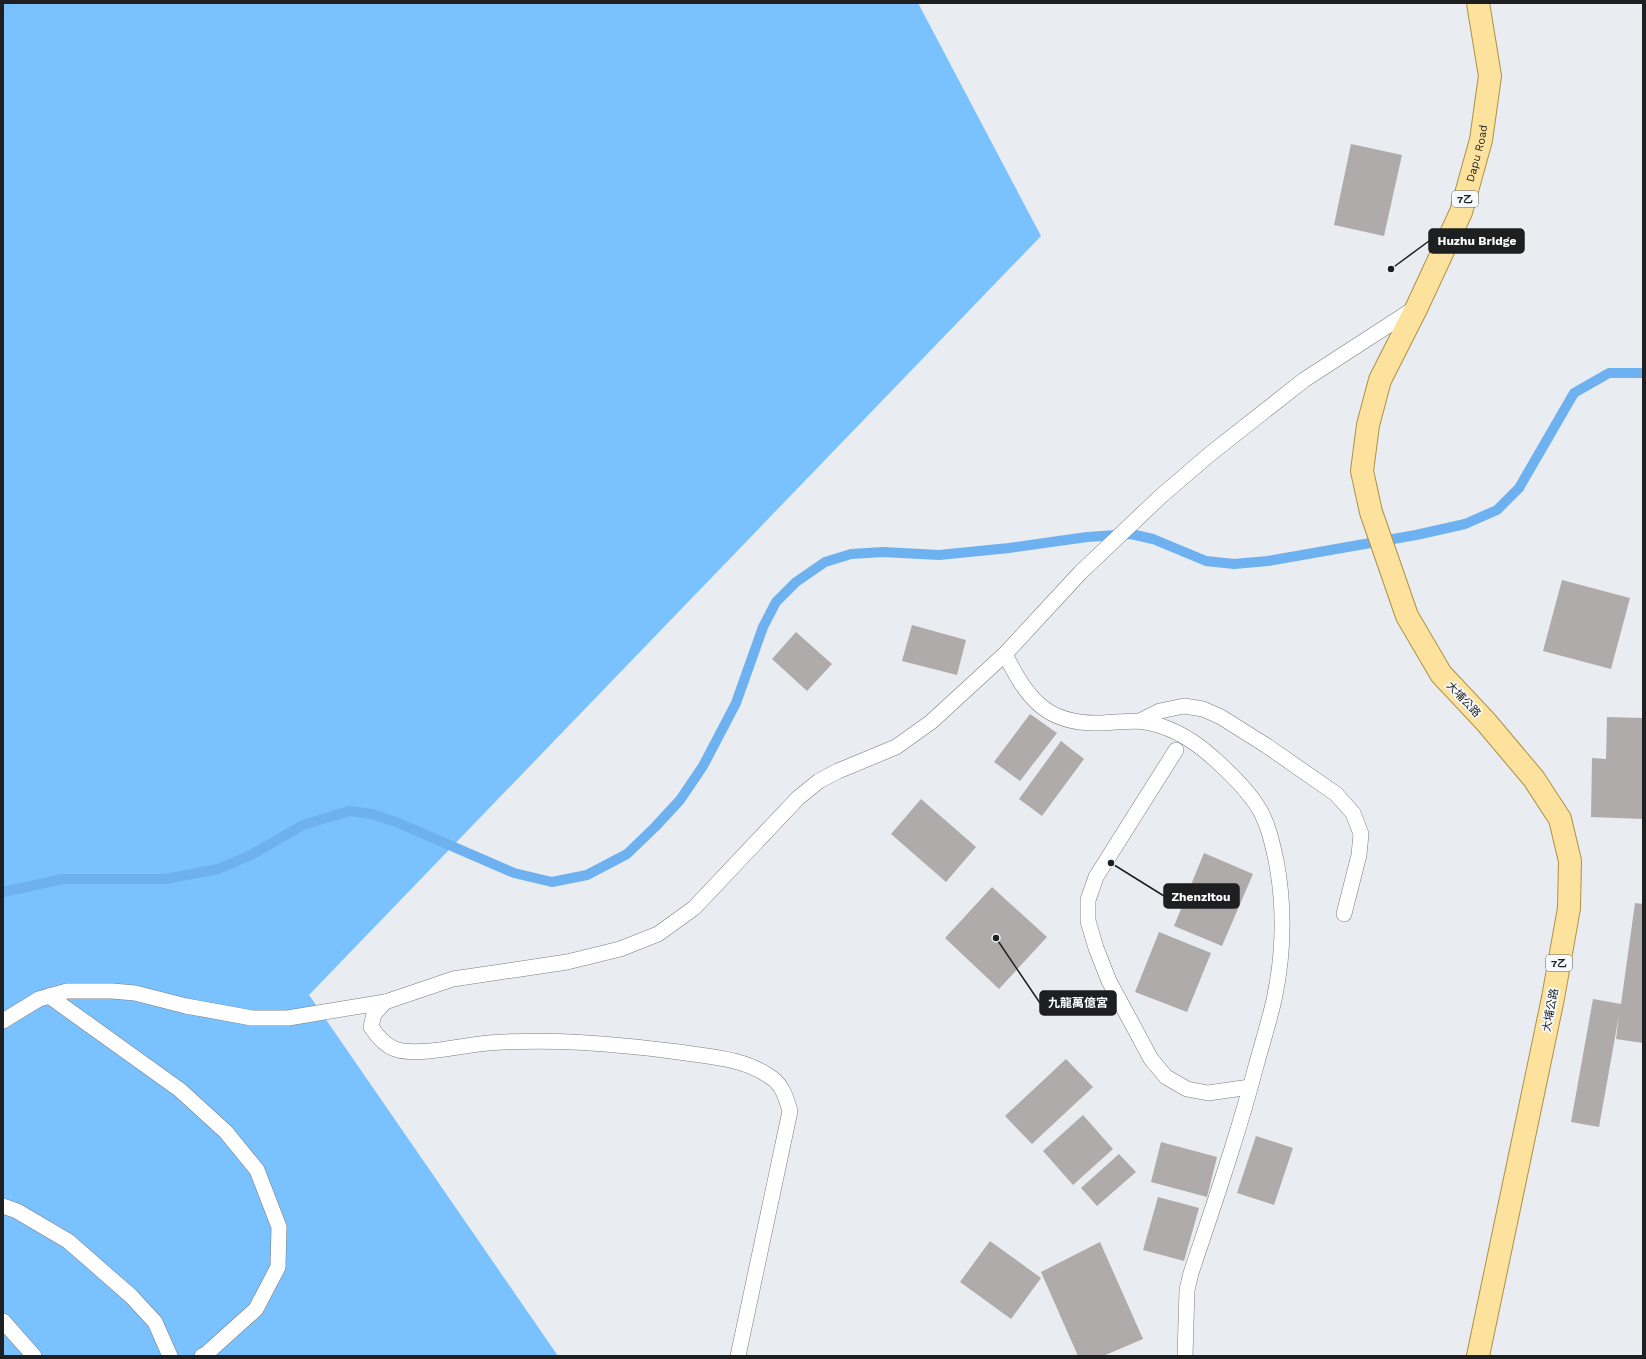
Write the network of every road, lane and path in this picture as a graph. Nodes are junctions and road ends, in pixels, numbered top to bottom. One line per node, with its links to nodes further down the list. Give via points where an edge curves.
1 (1478, 3): 2 (main road, Dapu Road / 7乙, via 1490,76 1481,140 1462,212)
2 (1417, 307): 3 (main road, Dapu Road / 7乙, via 1380,380 1368,425 1362,471 1371,512); 4 (lane, via 1304,380 1210,454 1160,497 1080,573)
3 (1407, 616): 19 (main road, 大埔公路 / 7乙, via 1441,674 1534,779 1560,819 1570,861 1569,908 1553,998)
4 (1006, 654): 5 (lane, via 1016,676 1030,696 1049,712 1069,720 1102,723); 9 (lane, via 931,722 896,747 819,781 798,798 694,908 658,934 620,949 567,962 453,979)
5 (1140, 720): 7 (lane, via 1160,711 1184,706 1203,709 1254,737 1336,794 1353,813 1361,834 1359,855); 11 (lane, via 1162,726 1192,740 1211,755 1242,786 1259,809 1271,836 1281,889 1283,938 1274,999)
6 (1176, 750): 11 (lane, via 1096,877 1088,900 1088,921 1109,981 1151,1059 1166,1077 1187,1090 1208,1093)
7 (1344, 914)
8 (49, 996): 9 (lane, via 67,991 135,993 186,1006 252,1018 288,1018); 10 (lane, via 39,999); 16 (lane, via 180,1090 226,1132 257,1170 279,1227 278,1267 256,1309)
9 (385, 1002): 17 (lane, via 374,1014 371,1027 378,1038 395,1049 418,1052 488,1043 535,1041 623,1046 729,1059 751,1066 773,1078 784,1092 790,1111)
10 (3, 1021)
11 (1250, 1087): 18 (lane, via 1191,1272 1187,1290)
12 (3, 1206): 15 (lane, via 17,1211 68,1241 131,1296 155,1322)
13 (3, 1321): 14 (lane)
14 (34, 1356)
15 (170, 1356)
16 (202, 1356)
17 (738, 1356)
18 (1185, 1356)
19 (1478, 1356)

